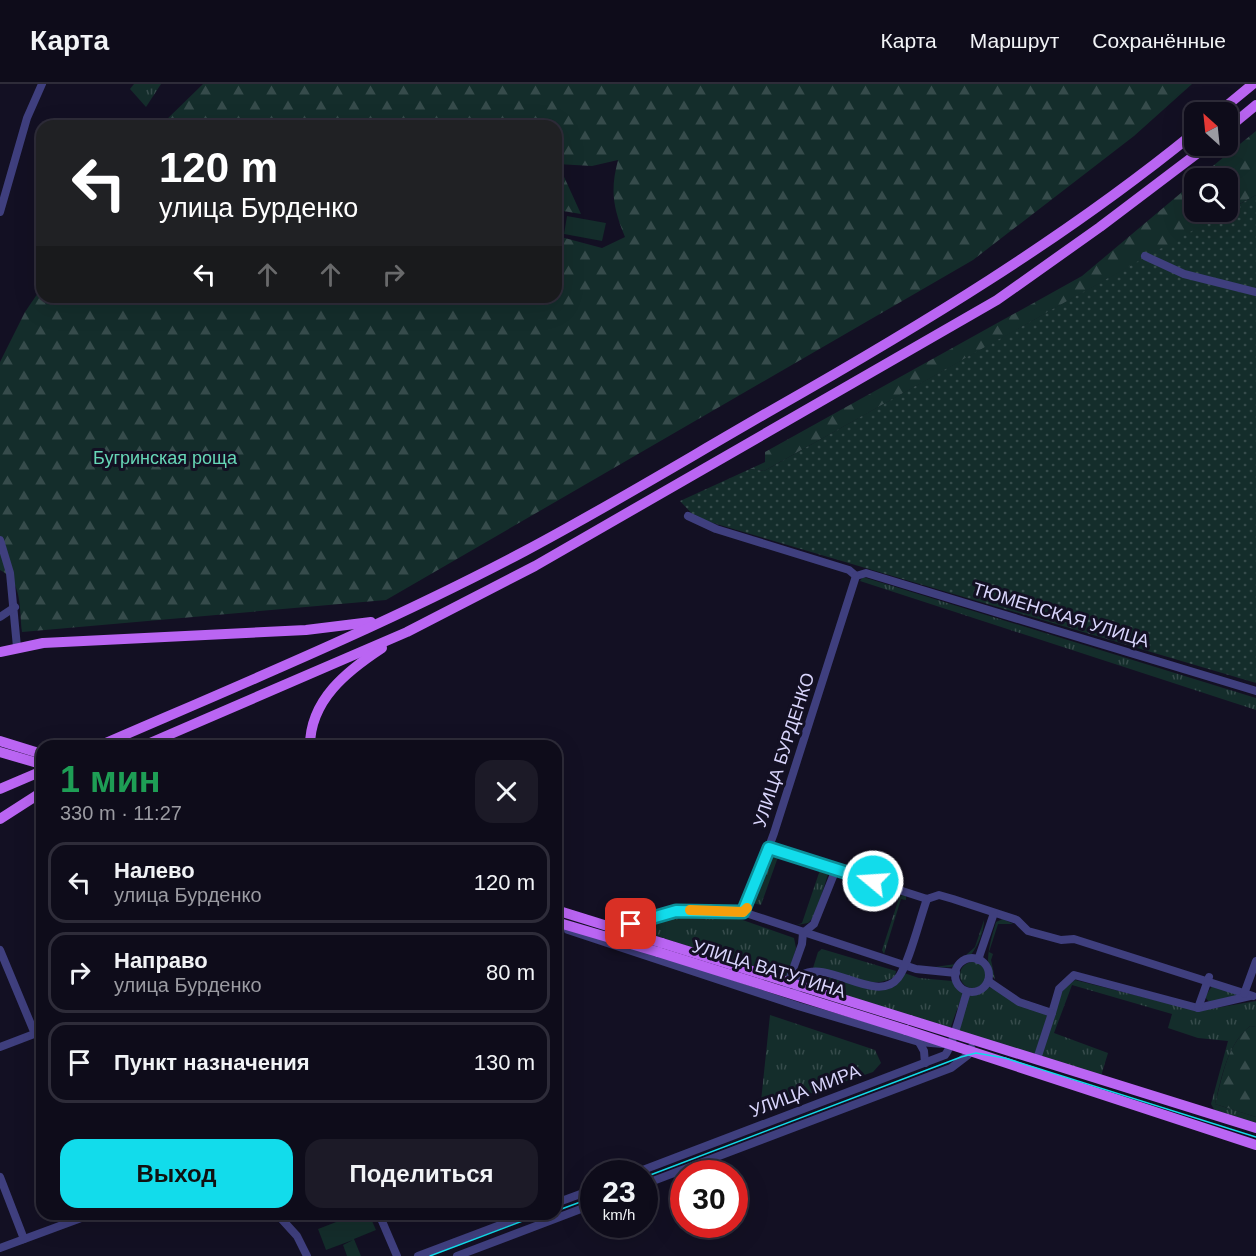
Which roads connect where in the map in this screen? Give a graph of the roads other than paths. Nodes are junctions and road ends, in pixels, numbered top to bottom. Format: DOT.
graph roads {
  1 [pos="42,84"];
  2 [pos="1253,84"];
  3 [pos="1231,102"];
  4 [pos="1256,105"];
  5 [pos="1238,120"];
  6 [pos="1184,141"];
  7 [pos="1194,156"];
  8 [pos="0,212"];
  9 [pos="1145,256"];
  10 [pos="1256,292"];
  11 [pos="688,516"];
  12 [pos="0,540"];
  13 [pos="856,576"];
  14 [pos="15,607"];
  15 [pos="0,617"];
  16 [pos="392,618"];
  17 [pos="407,632"];
  18 [pos="17,647"];
  19 [pos="0,652"];
  20 [pos="1256,691"];
  21 [pos="113,740"];
  22 [pos="157,740"];
  23 [pos="311,740"];
  24 [pos="0,741"];
  25 [pos="0,752"];
  26 [pos="36,757"];
  27 [pos="36,758"];
  28 [pos="36,774"];
  29 [pos="0,789"];
  30 [pos="36,796"];
  31 [pos="0,819"];
  32 [pos="769,848"];
  33 [pos="836,869"];
  34 [pos="927,899"];
  35 [pos="562,912"];
  36 [pos="743,912"];
  37 [pos="994,913"];
  38 [pos="562,925"];
  39 [pos="562,926"];
  40 [pos="617,929"];
  41 [pos="803,933"];
  42 [pos="660,947"];
  43 [pos="0,950"];
  44 [pos="978,960"];
  45 [pos="1256,961"];
  46 [pos="903,966"];
  47 [pos="956,973"];
  48 [pos="1208,979"];
  49 [pos="988,981"];
  50 [pos="967,992"];
  51 [pos="1244,994"];
  52 [pos="782,1001"];
  53 [pos="793,1004"];
  54 [pos="1198,1008"];
  55 [pos="1052,1013"];
  56 [pos="908,1025"];
  57 [pos="36,1028"];
  58 [pos="36,1033"];
  59 [pos="953,1033"];
  60 [pos="973,1040"];
  61 [pos="919,1042"];
  62 [pos="949,1045"];
  63 [pos="0,1047"];
  64 [pos="970,1051"];
  65 [pos="1037,1059"];
  66 [pos="926,1063"];
  67 [pos="1256,1128"];
  68 [pos="744,1132"];
  69 [pos="749,1145"];
  70 [pos="1256,1145"];
  71 [pos="658,1164"];
  72 [pos="0,1177"];
  73 [pos="658,1179"];
  74 [pos="580,1194"];
  75 [pos="562,1201"];
  76 [pos="580,1209"];
  77 [pos="562,1216"];
  78 [pos="76,1220"];
  79 [pos="282,1220"];
  80 [pos="382,1220"];
  81 [pos="513,1220"];
  82 [pos="552,1220"];
  83 [pos="24,1239"];
  84 [pos="0,1248"];
  85 [pos="307,1256"];
  86 [pos="397,1256"];
  87 [pos="418,1256"];
  88 [pos="457,1256"];
  1 -- 8 [label="street"];
  2 -- 3 [label="main road"];
  4 -- 5 [label="main road"];
  6 -- 16 [label="main road"];
  7 -- 17 [label="main road"];
  9 -- 10 [label="street"];
  11 -- 13 [label="street, ТЮМЕНСКАЯ УЛИЦА"];
  12 -- 14 [label="street"];
  13 -- 20 [label="street, ТЮМЕНСКАЯ УЛИЦА"];
  13 -- 32 [label="street, УЛИЦА БУРДЕНКО"];
  14 -- 15 [label="street"];
  14 -- 18 [label="street"];
  16 -- 18 [label="main road"];
  16 -- 21 [label="main road"];
  17 -- 22 [label="main road"];
  17 -- 23 [label="main road"];
  18 -- 19 [label="main road"];
  24 -- 26 [label="main road"];
  25 -- 27 [label="main road"];
  28 -- 29 [label="main road"];
  30 -- 31 [label="main road"];
  32 -- 33 [label="street"];
  32 -- 36 [label="street, УЛИЦА БУРДЕНКО"];
  33 -- 34 [label="street"];
  33 -- 41 [label="street"];
  34 -- 37 [label="street"];
  34 -- 46 [label="street"];
  35 -- 40 [label="main road, УЛИЦА ВАТУТИНА"];
  36 -- 40 [label="street"];
  36 -- 41 [label="street"];
  37 -- 44 [label="street"];
  37 -- 48 [label="street"];
  38 -- 42 [label="main road, УЛИЦА ВАТУТИНА"];
  39 -- 52 [label="street"];
  40 -- 42 [label="main road, УЛИЦА ВАТУТИНА"];
  41 -- 46 [label="street"];
  41 -- 52 [label="street"];
  42 -- 56 [label="main road, УЛИЦА ВАТУТИНА, bridge"];
  43 -- 57 [label="street"];
  44 -- 47 [label="street"];
  44 -- 49 [label="street"];
  45 -- 51 [label="street"];
  46 -- 47 [label="street"];
  46 -- 53 [label="street"];
  47 -- 50 [label="street"];
  48 -- 51 [label="street"];
  48 -- 54 [label="street"];
  49 -- 50 [label="street"];
  49 -- 55 [label="street"];
  50 -- 59 [label="street"];
  51 -- 54 [label="street"];
  52 -- 53 [label="street"];
  53 -- 61 [label="street"];
  54 -- 55 [label="street"];
  55 -- 65 [label="street"];
  56 -- 59 [label="main road, УЛИЦА ВАТУТИНА"];
  56 -- 62 [label="main road, УЛИЦА ВАТУТИНА"];
  58 -- 63 [label="street"];
  59 -- 60 [label="main road"];
  59 -- 62 [label="street"];
  60 -- 64 [label="street"];
  60 -- 65 [label="main road"];
  61 -- 62 [label="street"];
  61 -- 66 [label="street"];
  62 -- 64 [label="main road, УЛИЦА ВАТУТИНА"];
  62 -- 66 [label="street, УЛИЦА МИРА"];
  64 -- 69 [label="street, УЛИЦА МИРА"];
  64 -- 70 [label="main road"];
  65 -- 67 [label="main road"];
  66 -- 68 [label="street, УЛИЦА МИРА"];
  68 -- 69 [label="street"];
  68 -- 71 [label="street, УЛИЦА МИРА"];
  69 -- 73 [label="street, УЛИЦА МИРА"];
  72 -- 83 [label="street"];
  74 -- 75 [label="street"];
  76 -- 77 [label="street"];
  78 -- 83 [label="street"];
  79 -- 85 [label="street"];
  80 -- 86 [label="street"];
  81 -- 87 [label="street"];
  82 -- 88 [label="street"];
  83 -- 84 [label="street"];
}
